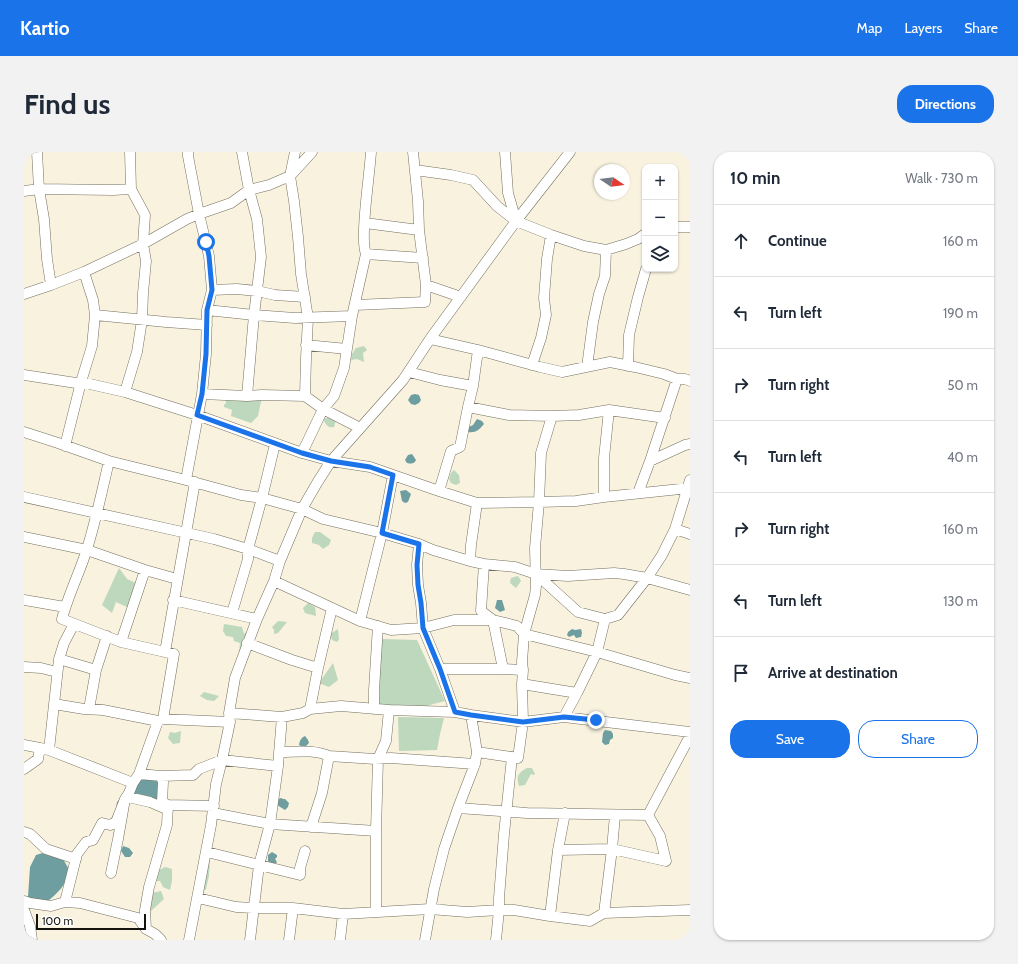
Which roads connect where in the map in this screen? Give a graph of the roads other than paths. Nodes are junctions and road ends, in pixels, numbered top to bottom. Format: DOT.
graph roads {
  1 [pos="37,152"];
  2 [pos="130,152"];
  3 [pos="188,152"];
  4 [pos="242,152"];
  5 [pos="295,152"];
  6 [pos="312,152"];
  7 [pos="371,152"];
  8 [pos="413,152"];
  9 [pos="505,152"];
  10 [pos="570,152"];
  11 [pos="415,170"];
  12 [pos="290,176"];
  13 [pos="39,189"];
  14 [pos="131,189"];
  15 [pos="249,190"];
  16 [pos="24,192"];
  17 [pos="199,214"];
  18 [pos="516,221"];
  19 [pos="365,223"];
  20 [pos="678,227"];
  21 [pos="690,227"];
  22 [pos="419,230"];
  23 [pos="551,235"];
  24 [pos="642,236"];
  25 [pos="143,244"];
  26 [pos="606,250"];
  27 [pos="366,254"];
  28 [pos="423,258"];
  29 [pos="84,272"];
  30 [pos="645,272"];
  31 [pos="51,285"];
  32 [pos="426,285"];
  33 [pos="212,290"];
  34 [pos="257,291"];
  35 [pos="24,294"];
  36 [pos="305,297"];
  37 [pos="461,297"];
  38 [pos="355,305"];
  39 [pos="207,310"];
  40 [pos="95,315"];
  41 [pos="254,315"];
  42 [pos="352,316"];
  43 [pos="308,318"];
  44 [pos="142,320"];
  45 [pos="207,325"];
  46 [pos="430,339"];
  47 [pos="306,345"];
  48 [pos="347,349"];
  49 [pos="478,350"];
  50 [pos="532,365"];
  51 [pos="628,366"];
  52 [pos="587,367"];
  53 [pos="409,372"];
  54 [pos="24,375"];
  55 [pos="677,379"];
  56 [pos="690,381"];
  57 [pos="81,382"];
  58 [pos="473,386"];
  59 [pos="125,392"];
  60 [pos="202,394"];
  61 [pos="247,396"];
  62 [pos="305,396"];
  63 [pos="468,407"];
  64 [pos="323,409"];
  65 [pos="609,410"];
  66 [pos="197,415"];
  67 [pos="552,416"];
  68 [pos="664,418"];
  69 [pos="360,428"];
  70 [pos="24,432"];
  71 [pos="275,444"];
  72 [pos="690,444"];
  73 [pos="65,446"];
  74 [pos="302,453"];
  75 [pos="109,461"];
  76 [pos="331,461"];
  77 [pos="650,461"];
  78 [pos="393,475"];
  79 [pos="190,481"];
  80 [pos="689,485"];
  81 [pos="439,491"];
  82 [pos="638,493"];
  83 [pos="604,496"];
  84 [pos="24,497"];
  85 [pos="262,498"];
  86 [pos="539,502"];
  87 [pos="477,503"];
  88 [pos="302,509"];
  89 [pos="97,514"];
  90 [pos="675,530"];
  91 [pos="185,532"];
  92 [pos="382,533"];
  93 [pos="690,534"];
  94 [pos="24,537"];
  95 [pos="419,544"];
  96 [pos="248,549"];
  97 [pos="87,550"];
  98 [pos="280,561"];
  99 [pos="470,562"];
  100 [pos="484,564"];
  101 [pos="145,570"];
  102 [pos="536,574"];
  103 [pos="177,578"];
  104 [pos="647,578"];
  105 [pos="274,581"];
  106 [pos="690,590"];
  107 [pos="24,600"];
  108 [pos="173,600"];
  109 [pos="65,607"];
  110 [pos="332,608"];
  111 [pos="232,613"];
  112 [pos="257,619"];
  113 [pos="605,619"];
  114 [pos="493,620"];
  115 [pos="360,621"];
  116 [pos="74,624"];
  117 [pos="378,626"];
  118 [pos="423,628"];
  119 [pos="524,634"];
  120 [pos="107,636"];
  121 [pos="121,642"];
  122 [pos="248,643"];
  123 [pos="165,652"];
  124 [pos="597,652"];
  125 [pos="59,659"];
  126 [pos="24,667"];
  127 [pos="318,668"];
  128 [pos="440,669"];
  129 [pos="503,669"];
  130 [pos="96,670"];
  131 [pos="523,670"];
  132 [pos="57,672"];
  133 [pos="690,678"];
  134 [pos="522,684"];
  135 [pos="577,693"];
  136 [pos="54,704"];
  137 [pos="89,709"];
  138 [pos="310,709"];
  139 [pos="374,709"];
  140 [pos="389,710"];
  141 [pos="455,712"];
  142 [pos="471,715"];
  143 [pos="229,717"];
  144 [pos="282,717"];
  145 [pos="564,717"];
  146 [pos="160,720"];
  147 [pos="523,722"];
  148 [pos="690,732"];
  149 [pos="690,736"];
  150 [pos="24,745"];
  151 [pos="45,749"];
  152 [pos="279,752"];
  153 [pos="477,752"];
  154 [pos="329,756"];
  155 [pos="512,757"];
  156 [pos="378,759"];
  157 [pos="222,760"];
  158 [pos="475,764"];
  159 [pos="278,766"];
  160 [pos="24,769"];
  161 [pos="139,774"];
  162 [pos="161,776"];
  163 [pos="133,783"];
  164 [pos="125,799"];
  165 [pos="168,805"];
  166 [pos="458,808"];
  167 [pos="213,809"];
  168 [pos="506,812"];
  169 [pos="565,813"];
  170 [pos="615,814"];
  171 [pos="648,815"];
  172 [pos="270,824"];
  173 [pos="311,827"];
  174 [pos="376,831"];
  175 [pos="24,832"];
  176 [pos="612,849"];
  177 [pos="558,850"];
  178 [pos="305,851"];
  179 [pos="207,852"];
  180 [pos="76,859"];
  181 [pos="260,865"];
  182 [pos="110,873"];
  183 [pos="198,898"];
  184 [pos="24,901"];
  185 [pos="65,902"];
  186 [pos="254,908"];
  187 [pos="293,908"];
  188 [pos="430,909"];
  189 [pos="24,910"];
  190 [pos="499,910"];
  191 [pos="690,910"];
  192 [pos="376,912"];
  193 [pos="604,913"];
  194 [pos="343,914"];
  195 [pos="550,916"];
  196 [pos="146,929"];
  197 [pos="32,940"];
  198 [pos="161,940"];
  199 [pos="190,940"];
  200 [pos="250,940"];
  201 [pos="289,940"];
  202 [pos="340,940"];
  203 [pos="425,940"];
  204 [pos="496,940"];
  1 -- 13 [label="street"];
  2 -- 14 [label="street"];
  3 -- 17 [label="street"];
  4 -- 15 [label="street"];
  5 -- 12 [label="street"];
  6 -- 12 [label="street"];
  7 -- 19 [label="street"];
  8 -- 11 [label="street"];
  9 -- 18 [label="street"];
  10 -- 18 [label="street"];
  11 -- 18 [label="street"];
  11 -- 22 [label="street"];
  12 -- 15 [label="street"];
  12 -- 36 [label="street"];
  13 -- 14 [label="street"];
  13 -- 16 [label="street"];
  13 -- 31 [label="street"];
  14 -- 25 [label="street"];
  15 -- 17 [label="street"];
  15 -- 34 [label="street"];
  17 -- 25 [label="street"];
  17 -- 33 [label="street"];
  18 -- 23 [label="street"];
  18 -- 37 [label="street"];
  19 -- 22 [label="street"];
  19 -- 27 [label="street"];
  20 -- 21 [label="street"];
  22 -- 28 [label="street"];
  23 -- 26 [label="street"];
  23 -- 50 [label="street"];
  24 -- 26 [label="street"];
  25 -- 29 [label="street"];
  25 -- 44 [label="street"];
  26 -- 52 [label="street"];
  27 -- 28 [label="street"];
  27 -- 38 [label="street"];
  28 -- 32 [label="street"];
  29 -- 31 [label="street"];
  29 -- 40 [label="street"];
  30 -- 51 [label="street"];
  31 -- 35 [label="street"];
  32 -- 37 [label="street"];
  32 -- 38 [label="street"];
  33 -- 34 [label="street"];
  33 -- 39 [label="street"];
  34 -- 36 [label="street"];
  34 -- 41 [label="street"];
  36 -- 43 [label="street"];
  37 -- 46 [label="street"];
  38 -- 42 [label="street"];
  39 -- 41 [label="street"];
  39 -- 45 [label="street"];
  40 -- 44 [label="street"];
  40 -- 57 [label="street"];
  41 -- 43 [label="street"];
  41 -- 61 [label="street"];
  42 -- 43 [label="street"];
  42 -- 48 [label="street"];
  43 -- 47 [label="street"];
  44 -- 45 [label="street"];
  44 -- 59 [label="street"];
  45 -- 60 [label="street"];
  46 -- 49 [label="street"];
  46 -- 53 [label="street"];
  47 -- 48 [label="street"];
  47 -- 62 [label="street"];
  48 -- 64 [label="street"];
  49 -- 50 [label="street"];
  49 -- 58 [label="street"];
  50 -- 52 [label="street"];
  51 -- 52 [label="street"];
  51 -- 55 [label="street"];
  53 -- 58 [label="street"];
  53 -- 69 [label="street"];
  54 -- 57 [label="street"];
  55 -- 56 [label="street"];
  55 -- 68 [label="street"];
  57 -- 59 [label="street"];
  57 -- 73 [label="street"];
  58 -- 63 [label="street"];
  59 -- 66 [label="street"];
  60 -- 61 [label="street"];
  60 -- 66 [label="street"];
  61 -- 62 [label="street"];
  62 -- 64 [label="street"];
  63 -- 67 [label="street"];
  63 -- 81 [label="street"];
  64 -- 69 [label="street"];
  64 -- 74 [label="street"];
  65 -- 67 [label="street"];
  65 -- 68 [label="street"];
  65 -- 83 [label="street"];
  66 -- 71 [label="street"];
  66 -- 79 [label="street"];
  67 -- 86 [label="street"];
  68 -- 77 [label="street"];
  69 -- 76 [label="street"];
  70 -- 73 [label="street"];
  71 -- 74 [label="street"];
  71 -- 85 [label="street"];
  72 -- 77 [label="street"];
  73 -- 75 [label="street"];
  74 -- 76 [label="street"];
  75 -- 79 [label="street"];
  75 -- 89 [label="street"];
  76 -- 78 [label="street"];
  76 -- 88 [label="street"];
  77 -- 82 [label="street"];
  78 -- 81 [label="street"];
  78 -- 92 [label="street"];
  79 -- 85 [label="street"];
  79 -- 91 [label="street"];
  80 -- 82 [label="street"];
  80 -- 90 [label="street"];
  81 -- 87 [label="street"];
  82 -- 83 [label="street"];
  83 -- 86 [label="street"];
  84 -- 89 [label="street"];
  85 -- 88 [label="street"];
  85 -- 96 [label="street"];
  86 -- 87 [label="street"];
  86 -- 102 [label="street"];
  87 -- 99 [label="street"];
  88 -- 92 [label="street"];
  88 -- 98 [label="street"];
  89 -- 91 [label="street"];
  89 -- 97 [label="street"];
  90 -- 93 [label="street"];
  90 -- 104 [label="street"];
  91 -- 96 [label="street"];
  91 -- 103 [label="street"];
  92 -- 95 [label="street"];
  92 -- 115 [label="street"];
  94 -- 97 [label="street"];
  95 -- 99 [label="street"];
  95 -- 118 [label="street"];
  96 -- 98 [label="street"];
  96 -- 111 [label="street"];
  97 -- 101 [label="street"];
  97 -- 109 [label="street"];
  98 -- 105 [label="street"];
  99 -- 100 [label="street"];
  100 -- 102 [label="street"];
  100 -- 114 [label="street"];
  101 -- 103 [label="street"];
  101 -- 121 [label="street"];
  102 -- 104 [label="street"];
  102 -- 113 [label="street"];
  102 -- 119 [label="street"];
  103 -- 108 [label="street"];
  104 -- 106 [label="street"];
  104 -- 113 [label="street"];
  105 -- 110 [label="street"];
  105 -- 112 [label="street"];
  107 -- 109 [label="street"];
  108 -- 111 [label="street"];
  108 -- 123 [label="street"];
  109 -- 116 [label="street"];
  110 -- 115 [label="street"];
  110 -- 127 [label="street"];
  111 -- 112 [label="street"];
  112 -- 122 [label="street"];
  113 -- 124 [label="street"];
  114 -- 118 [label="street"];
  114 -- 119 [label="street"];
  114 -- 129 [label="street"];
  115 -- 117 [label="street"];
  116 -- 120 [label="street"];
  116 -- 125 [label="street"];
  117 -- 118 [label="street"];
  117 -- 139 [label="street"];
  118 -- 128 [label="street"];
  119 -- 124 [label="street"];
  119 -- 131 [label="street"];
  120 -- 121 [label="street"];
  120 -- 130 [label="street"];
  121 -- 123 [label="street"];
  122 -- 127 [label="street"];
  122 -- 143 [label="street"];
  123 -- 146 [label="street"];
  124 -- 133 [label="street"];
  124 -- 135 [label="street"];
  125 -- 130 [label="street"];
  125 -- 132 [label="street"];
  126 -- 132 [label="street"];
  127 -- 138 [label="street"];
  128 -- 129 [label="street"];
  128 -- 141 [label="street"];
  129 -- 131 [label="street"];
  130 -- 137 [label="street"];
  131 -- 134 [label="street"];
  132 -- 136 [label="street"];
  134 -- 135 [label="street"];
  134 -- 147 [label="street"];
  135 -- 145 [label="street"];
  136 -- 137 [label="street"];
  136 -- 151 [label="street"];
  137 -- 146 [label="street"];
  138 -- 139 [label="street"];
  138 -- 144 [label="street"];
  139 -- 140 [label="street"];
  140 -- 141 [label="street"];
  140 -- 156 [label="street"];
  141 -- 142 [label="street"];
  142 -- 147 [label="street"];
  142 -- 153 [label="street"];
  143 -- 144 [label="street"];
  143 -- 146 [label="street"];
  143 -- 157 [label="street"];
  144 -- 152 [label="street"];
  145 -- 147 [label="street"];
  145 -- 148 [label="street"];
  146 -- 161 [label="street"];
  147 -- 155 [label="street"];
  149 -- 171 [label="street"];
  150 -- 151 [label="street"];
  151 -- 160 [label="street"];
  151 -- 163 [label="street"];
  152 -- 154 [label="street"];
  152 -- 159 [label="street"];
  153 -- 155 [label="street"];
  153 -- 158 [label="street"];
  154 -- 156 [label="street"];
  154 -- 173 [label="street"];
  155 -- 168 [label="street"];
  156 -- 158 [label="street"];
  156 -- 174 [label="street"];
  157 -- 159 [label="street"];
  157 -- 162 [label="street"];
  157 -- 167 [label="street"];
  158 -- 166 [label="street"];
  159 -- 172 [label="street"];
  161 -- 162 [label="street"];
  161 -- 163 [label="street"];
  162 -- 165 [label="street"];
  163 -- 164 [label="street"];
  164 -- 165 [label="street"];
  164 -- 180 [label="street"];
  164 -- 182 [label="street"];
  165 -- 167 [label="street"];
  165 -- 196 [label="street"];
  166 -- 168 [label="street"];
  166 -- 188 [label="street"];
  167 -- 172 [label="street"];
  167 -- 179 [label="street"];
  168 -- 169 [label="street"];
  168 -- 190 [label="street"];
  169 -- 170 [label="street"];
  169 -- 177 [label="street"];
  170 -- 171 [label="street"];
  170 -- 176 [label="street"];
  171 -- 176 [label="street"];
  172 -- 173 [label="street"];
  172 -- 181 [label="street"];
  173 -- 174 [label="street"];
  174 -- 192 [label="street"];
  175 -- 180 [label="street"];
  176 -- 177 [label="street"];
  176 -- 193 [label="street"];
  177 -- 195 [label="street"];
  178 -- 181 [label="street"];
  179 -- 181 [label="street"];
  179 -- 183 [label="street"];
  180 -- 185 [label="street"];
  181 -- 186 [label="street"];
  183 -- 186 [label="street"];
  183 -- 199 [label="street"];
  184 -- 185 [label="street"];
  185 -- 196 [label="street"];
  186 -- 187 [label="street"];
  186 -- 200 [label="street"];
  187 -- 194 [label="street"];
  187 -- 201 [label="street"];
  188 -- 190 [label="street"];
  188 -- 192 [label="street"];
  188 -- 203 [label="street"];
  189 -- 197 [label="street"];
  190 -- 195 [label="street"];
  190 -- 204 [label="street"];
  191 -- 193 [label="street"];
  192 -- 194 [label="street"];
  193 -- 195 [label="street"];
  194 -- 202 [label="street"];
  196 -- 198 [label="street"];
}
